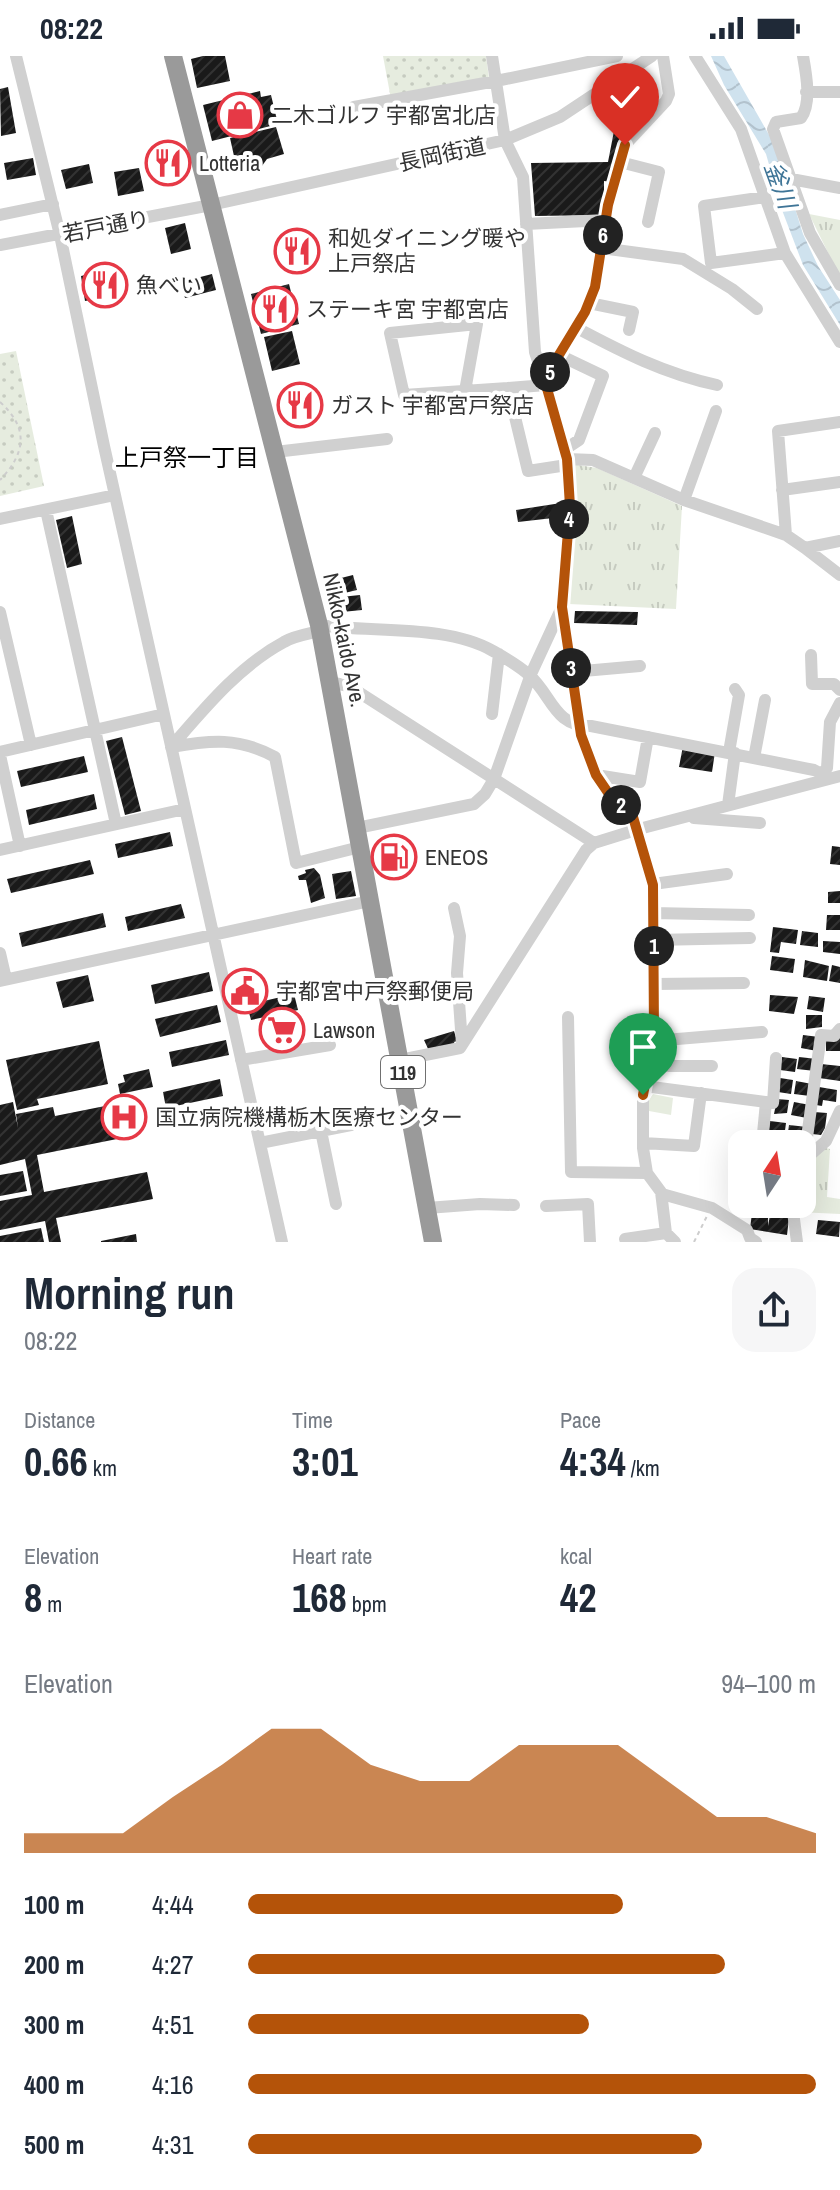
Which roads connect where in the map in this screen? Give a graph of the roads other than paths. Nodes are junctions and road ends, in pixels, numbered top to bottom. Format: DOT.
graph roads {
  1 [pos="16,56"];
  2 [pos="173,56"];
  3 [pos="492,56"];
  4 [pos="617,56"];
  5 [pos="653,56"];
  6 [pos="695,56"];
  7 [pos="803,56"];
  8 [pos="496,81"];
  9 [pos="806,92"];
  10 [pos="840,92"];
  11 [pos="354,107"];
  12 [pos="505,140"];
  13 [pos="620,162"];
  14 [pos="791,179"];
  15 [pos="840,188"];
  16 [pos="765,197"];
  17 [pos="53,204"];
  18 [pos="211,205"];
  19 [pos="0,215"];
  20 [pos="606,220"];
  21 [pos="648,222"];
  22 [pos="526,224"];
  23 [pos="60,235"];
  24 [pos="0,245"];
  25 [pos="601,248"];
  26 [pos="785,253"];
  27 [pos="840,285"];
  28 [pos="589,303"];
  29 [pos="757,309"];
  30 [pos="575,327"];
  31 [pos="629,330"];
  32 [pos="840,342"];
  33 [pos="559,355"];
  34 [pos="546,385"];
  35 [pos="717,385"];
  36 [pos="508,388"];
  37 [pos="465,391"];
  38 [pos="716,411"];
  39 [pos="840,422"];
  40 [pos="655,433"];
  41 [pos="387,439"];
  42 [pos="275,452"];
  43 [pos="566,458"];
  44 [pos="634,478"];
  45 [pos="840,482"];
  46 [pos="782,490"];
  47 [pos="115,495"];
  48 [pos="684,500"];
  49 [pos="46,510"];
  50 [pos="0,519"];
  51 [pos="786,535"];
  52 [pos="840,541"];
  53 [pos="805,548"];
  54 [pos="840,575"];
  55 [pos="562,607"];
  56 [pos="0,612"];
  57 [pos="319,628"];
  58 [pos="499,654"];
  59 [pos="811,655"];
  60 [pos="640,666"];
  61 [pos="572,672"];
  62 [pos="530,676"];
  63 [pos="329,682"];
  64 [pos="735,689"];
  65 [pos="840,690"];
  66 [pos="765,700"];
  67 [pos="840,703"];
  68 [pos="164,714"];
  69 [pos="492,714"];
  70 [pos="581,726"];
  71 [pos="96,730"];
  72 [pos="648,737"];
  73 [pos="31,745"];
  74 [pos="171,747"];
  75 [pos="732,752"];
  76 [pos="0,754"];
  77 [pos="754,758"];
  78 [pos="596,775"];
  79 [pos="839,776"];
  80 [pos="823,777"];
  81 [pos="494,779"];
  82 [pos="840,792"];
  83 [pos="728,805"];
  84 [pos="185,809"];
  85 [pos="683,817"];
  86 [pos="760,823"];
  87 [pos="116,824"];
  88 [pos="357,828"];
  89 [pos="639,829"];
  90 [pos="594,843"];
  91 [pos="20,846"];
  92 [pos="360,847"];
  93 [pos="0,850"];
  94 [pos="727,874"];
  95 [pos="653,884"];
  96 [pos="370,901"];
  97 [pos="454,908"];
  98 [pos="653,913"];
  99 [pos="749,915"];
  100 [pos="214,934"];
  101 [pos="750,938"];
  102 [pos="654,940"];
  103 [pos="0,953"];
  104 [pos="3,980"];
  105 [pos="744,983"];
  106 [pos="654,984"];
  107 [pos="568,1017"];
  108 [pos="840,1029"];
  109 [pos="762,1032"];
  110 [pos="656,1041"];
  111 [pos="462,1044"];
  112 [pos="330,1045"];
  113 [pos="776,1058"];
  114 [pos="241,1060"];
  115 [pos="400,1060"];
  116 [pos="712,1066"];
  117 [pos="644,1086"];
  118 [pos="701,1093"];
  119 [pos="766,1102"];
  120 [pos="840,1111"];
  121 [pos="366,1122"];
  122 [pos="763,1130"];
  123 [pos="808,1130"];
  124 [pos="321,1131"];
  125 [pos="260,1143"];
  126 [pos="643,1143"];
  127 [pos="816,1148"];
  128 [pos="647,1173"];
  129 [pos="662,1194"];
  130 [pos="336,1204"];
  131 [pos="514,1205"];
  132 [pos="546,1206"];
  133 [pos="427,1208"];
  134 [pos="794,1218"];
  135 [pos="670,1237"];
  136 [pos="628,1239"];
  137 [pos="282,1242"];
  138 [pos="433,1242"];
  139 [pos="590,1242"];
  140 [pos="756,1242"];
  141 [pos="797,1242"];
  1 -- 17 [label="street"];
  2 -- 18 [label="highway, Nikko-kaido Ave. / 119"];
  3 -- 8 [label="street"];
  4 -- 8 [label="street"];
  5 -- 12 [label="street, 長岡街道"];
  5 -- 13 [label="street"];
  6 -- 16 [label="street"];
  7 -- 9 [label="street"];
  8 -- 11 [label="street"];
  8 -- 12 [label="street"];
  9 -- 10 [label="street"];
  9 -- 14 [label="street"];
  12 -- 18 [label="street, 長岡街道"];
  12 -- 22 [label="street"];
  13 -- 20 [label="street"];
  13 -- 21 [label="street"];
  14 -- 15 [label="street"];
  14 -- 27 [label="street"];
  16 -- 26 [label="street"];
  16 -- 26 [label="street"];
  17 -- 19 [label="street"];
  17 -- 23 [label="street"];
  18 -- 23 [label="street, 若戸通り"];
  18 -- 42 [label="highway, Nikko-kaido Ave. / 119"];
  20 -- 22 [label="street"];
  20 -- 25 [label="street"];
  22 -- 34 [label="street"];
  23 -- 24 [label="street, 若戸通り"];
  23 -- 47 [label="street"];
  25 -- 28 [label="street"];
  25 -- 29 [label="street"];
  26 -- 32 [label="street"];
  28 -- 30 [label="street"];
  28 -- 31 [label="street"];
  30 -- 33 [label="street"];
  30 -- 35 [label="street"];
  33 -- 34 [label="street"];
  33 -- 43 [label="street"];
  34 -- 36 [label="street"];
  34 -- 43 [label="street"];
  36 -- 37 [label="street"];
  36 -- 43 [label="street"];
  37 -- 37 [label="street"];
  38 -- 48 [label="street"];
  39 -- 46 [label="street"];
  40 -- 44 [label="street"];
  41 -- 42 [label="street"];
  42 -- 57 [label="highway, Nikko-kaido Ave. / 119"];
  43 -- 44 [label="street"];
  43 -- 55 [label="street"];
  44 -- 48 [label="street"];
  45 -- 46 [label="street"];
  46 -- 51 [label="street"];
  47 -- 49 [label="street"];
  47 -- 68 [label="street"];
  48 -- 51 [label="street"];
  49 -- 50 [label="street"];
  49 -- 71 [label="street"];
  51 -- 53 [label="street"];
  52 -- 53 [label="street"];
  53 -- 54 [label="street"];
  55 -- 61 [label="street"];
  55 -- 62 [label="street"];
  56 -- 73 [label="street"];
  57 -- 58 [label="street"];
  57 -- 63 [label="highway, Nikko-kaido Ave. / 119"];
  57 -- 74 [label="street"];
  58 -- 62 [label="street"];
  58 -- 69 [label="street"];
  59 -- 65 [label="street"];
  60 -- 61 [label="street"];
  61 -- 70 [label="street"];
  62 -- 70 [label="street"];
  62 -- 81 [label="street"];
  63 -- 81 [label="street"];
  63 -- 88 [label="highway, Nikko-kaido Ave. / 119"];
  64 -- 75 [label="street"];
  66 -- 77 [label="street"];
  67 -- 80 [label="street"];
  68 -- 71 [label="street"];
  68 -- 74 [label="street"];
  70 -- 72 [label="street"];
  70 -- 78 [label="street"];
  71 -- 73 [label="street"];
  71 -- 87 [label="street"];
  72 -- 75 [label="street"];
  72 -- 78 [label="street"];
  73 -- 76 [label="street"];
  74 -- 84 [label="street"];
  74 -- 92 [label="street"];
  75 -- 77 [label="street"];
  75 -- 83 [label="street"];
  76 -- 91 [label="street"];
  77 -- 80 [label="street"];
  78 -- 89 [label="street"];
  79 -- 80 [label="street"];
  79 -- 82 [label="street"];
  80 -- 83 [label="street"];
  81 -- 88 [label="street"];
  81 -- 90 [label="street"];
  83 -- 85 [label="street"];
  84 -- 87 [label="street"];
  84 -- 100 [label="street"];
  85 -- 86 [label="street"];
  85 -- 89 [label="street"];
  87 -- 91 [label="street"];
  88 -- 92 [label="highway, Nikko-kaido Ave. / 119"];
  89 -- 90 [label="street"];
  89 -- 95 [label="street"];
  90 -- 111 [label="street"];
  91 -- 93 [label="street"];
  92 -- 96 [label="highway, Nikko-kaido Ave. / 119"];
  94 -- 95 [label="street"];
  95 -- 98 [label="street"];
  96 -- 100 [label="street"];
  96 -- 115 [label="highway, Nikko-kaido Ave. / 119"];
  97 -- 111 [label="street"];
  98 -- 99 [label="street"];
  98 -- 102 [label="street"];
  100 -- 104 [label="street"];
  100 -- 114 [label="street"];
  101 -- 102 [label="street"];
  102 -- 106 [label="street"];
  103 -- 104 [label="street"];
  105 -- 106 [label="street"];
  106 -- 110 [label="street"];
  107 -- 128 [label="street"];
  108 -- 123 [label="street"];
  109 -- 110 [label="street"];
  110 -- 116 [label="street"];
  110 -- 117 [label="street"];
  111 -- 115 [label="street"];
  112 -- 114 [label="street"];
  113 -- 119 [label="street"];
  114 -- 125 [label="street"];
  115 -- 133 [label="highway, Nikko-kaido Ave. / 119"];
  117 -- 118 [label="street"];
  117 -- 126 [label="street"];
  118 -- 119 [label="street"];
  118 -- 126 [label="street"];
  119 -- 122 [label="street"];
  120 -- 127 [label="street"];
  121 -- 124 [label="street"];
  124 -- 125 [label="street"];
  124 -- 130 [label="street"];
  125 -- 137 [label="street"];
  126 -- 128 [label="street"];
  128 -- 129 [label="street"];
  129 -- 135 [label="street"];
  129 -- 140 [label="street"];
  131 -- 133 [label="street"];
  132 -- 139 [label="street"];
  133 -- 138 [label="highway, Nikko-kaido Ave. / 119"];
  134 -- 141 [label="street"];
  135 -- 136 [label="street"];
}
